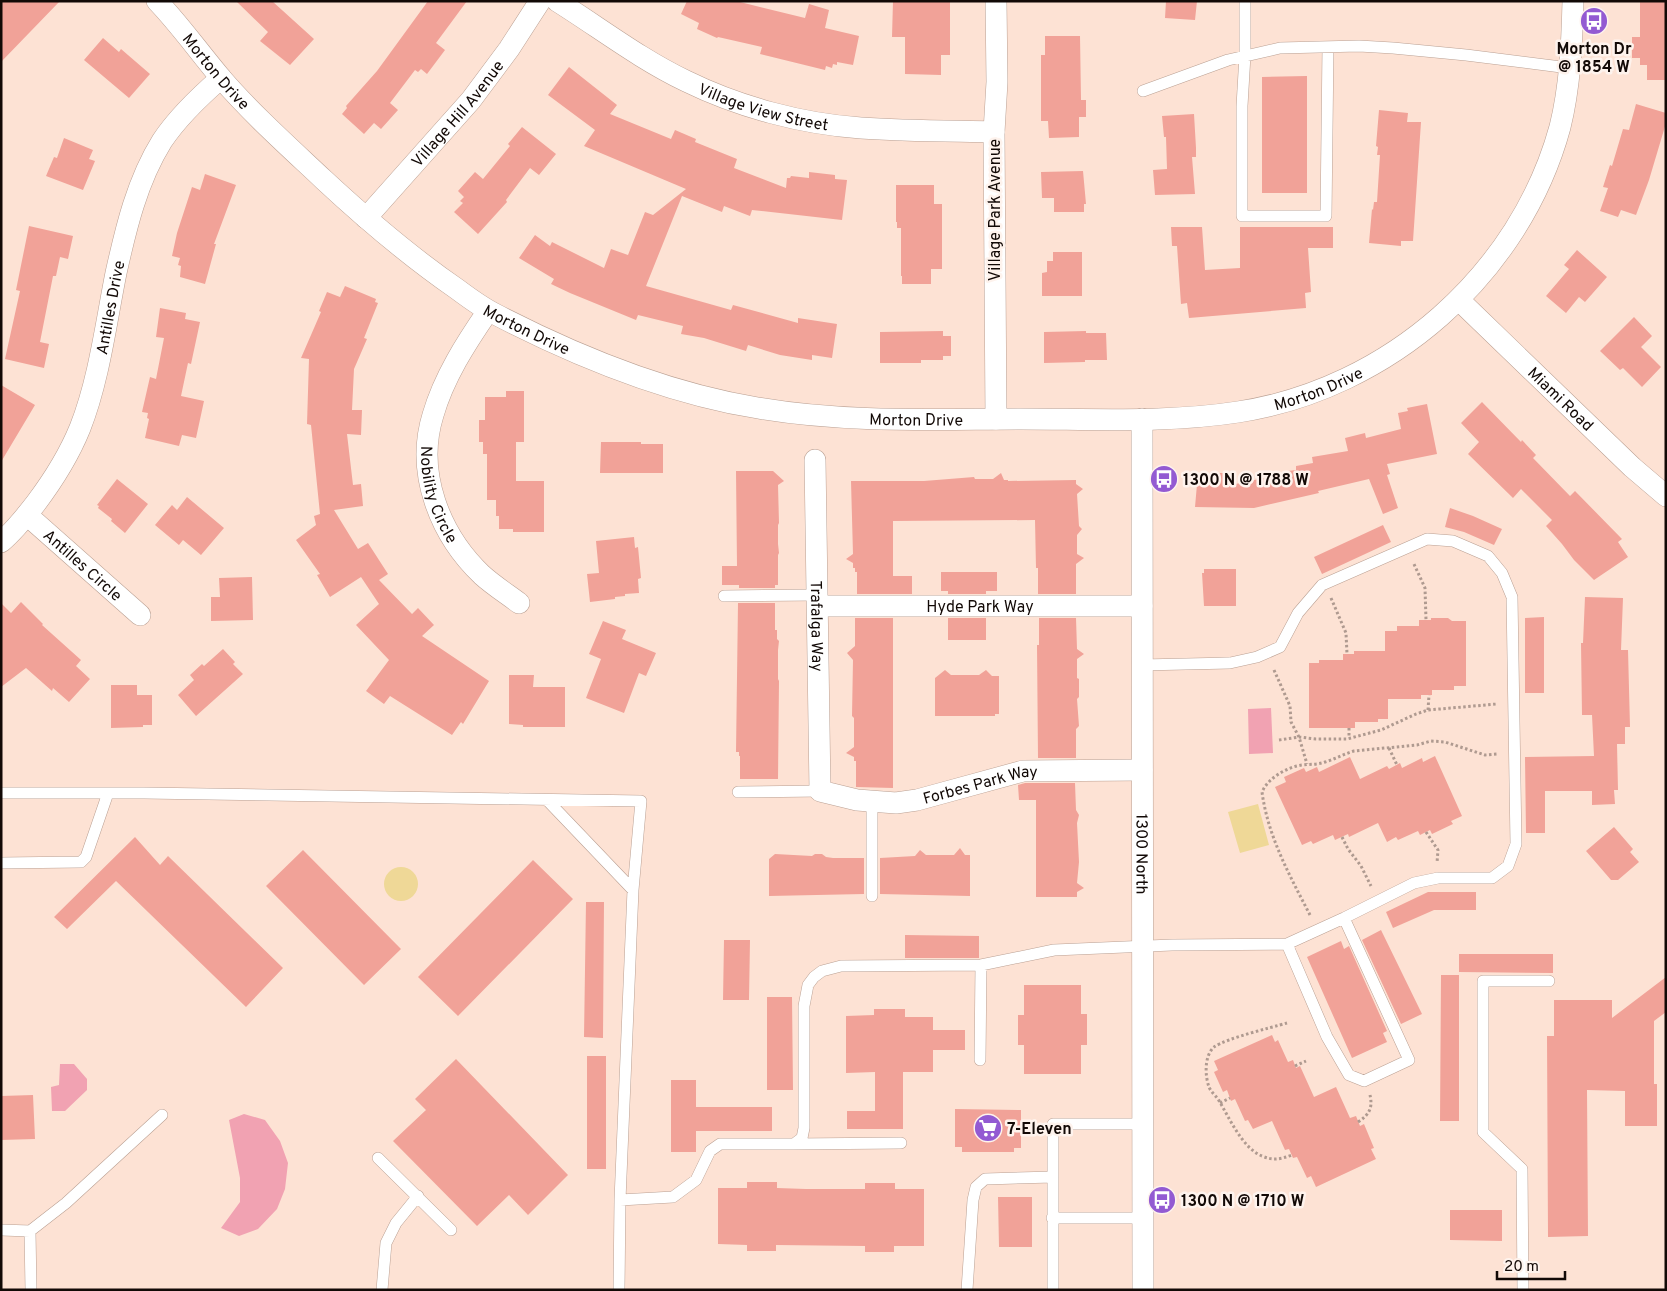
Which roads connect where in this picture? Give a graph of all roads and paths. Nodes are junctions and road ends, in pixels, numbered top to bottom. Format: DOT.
graph roads {
  1 [pos="157,1"];
  2 [pos="540,1"];
  3 [pos="557,1"];
  4 [pos="996,1"];
  5 [pos="1246,1"];
  6 [pos="1573,1"];
  7 [pos="1328,47"];
  8 [pos="1245,55"];
  9 [pos="1569,68"];
  10 [pos="221,78"];
  11 [pos="1143,92"];
  12 [pos="994,132"];
  13 [pos="366,218"];
  14 [pos="1459,300"];
  15 [pos="488,311"];
  16 [pos="996,419"];
  17 [pos="1142,419"];
  18 [pos="815,460"];
  19 [pos="1666,496"];
  20 [pos="27,515"];
  21 [pos="1,542"];
  22 [pos="1413,561"];
  23 [pos="724,596"];
  24 [pos="1331,597"];
  25 [pos="817,601"];
  26 [pos="519,603"];
  27 [pos="1142,606"];
  28 [pos="140,615"];
  29 [pos="1426,620"];
  30 [pos="1347,654"];
  31 [pos="1142,665"];
  32 [pos="1274,670"];
  33 [pos="1429,696"];
  34 [pos="1500,704"];
  35 [pos="1428,710"];
  36 [pos="1348,728"];
  37 [pos="1299,737"];
  38 [pos="1349,738"];
  39 [pos="1279,740"];
  40 [pos="1389,748"];
  41 [pos="1500,754"];
  42 [pos="1306,764"];
  43 [pos="1396,765"];
  44 [pos="1142,770"];
  45 [pos="820,791"];
  46 [pos="738,792"];
  47 [pos="1,793"];
  48 [pos="108,794"];
  49 [pos="546,800"];
  50 [pos="872,802"];
  51 [pos="1426,832"];
  52 [pos="1342,837"];
  53 [pos="1,863"];
  54 [pos="1437,865"];
  55 [pos="1372,889"];
  56 [pos="633,890"];
  57 [pos="872,896"];
  58 [pos="1312,917"];
  59 [pos="1344,918"];
  60 [pos="1287,944"];
  61 [pos="1143,947"];
  62 [pos="981,965"];
  63 [pos="1549,981"];
  64 [pos="1287,1023"];
  65 [pos="980,1060"];
  66 [pos="1306,1061"];
  67 [pos="1295,1066"];
  68 [pos="1369,1092"];
  69 [pos="1230,1098"];
  70 [pos="1220,1104"];
  71 [pos="162,1115"];
  72 [pos="1358,1122"];
  73 [pos="1143,1124"];
  74 [pos="901,1143"];
  75 [pos="794,1144"];
  76 [pos="1292,1155"];
  77 [pos="378,1158"];
  78 [pos="1053,1177"];
  79 [pos="418,1196"];
  80 [pos="620,1200"];
  81 [pos="1052,1218"];
  82 [pos="1143,1218"];
  83 [pos="1,1230"];
  84 [pos="451,1230"];
  85 [pos="30,1231"];
  86 [pos="30,1290"];
  87 [pos="382,1290"];
  88 [pos="619,1290"];
  89 [pos="967,1290"];
  90 [pos="1053,1290"];
  91 [pos="1143,1290"];
  92 [pos="1523,1290"];
  1 -- 10 [label="street, Morton Drive"];
  2 -- 13 [label="street, Village Hill Avenue"];
  3 -- 12 [label="street, Village View Street"];
  4 -- 12 [label="street, Village Park Avenue"];
  5 -- 8 [label="lane"];
  6 -- 9 [label="street, Morton Drive"];
  7 -- 8 [label="lane"];
  7 -- 8 [label="lane"];
  7 -- 9 [label="lane"];
  8 -- 11 [label="lane"];
  9 -- 14 [label="street, Morton Drive"];
  10 -- 13 [label="street, Morton Drive"];
  10 -- 20 [label="street, Antilles Drive"];
  12 -- 16 [label="street, Village Park Avenue"];
  13 -- 15 [label="street, Morton Drive"];
  14 -- 17 [label="street, Morton Drive"];
  14 -- 19 [label="street, Miami Road"];
  15 -- 16 [label="street, Morton Drive"];
  15 -- 26 [label="street, Nobility Circle"];
  16 -- 17 [label="street, Morton Drive"];
  17 -- 27 [label="street, 1300 North"];
  18 -- 25 [label="street, Trafalga Way"];
  20 -- 21 [label="street, Antilles Drive"];
  20 -- 28 [label="street, Antilles Circle"];
  22 -- 29 [label="path"];
  23 -- 25 [label="lane"];
  24 -- 30 [label="path"];
  25 -- 27 [label="street, Hyde Park Way"];
  25 -- 45 [label="street, Trafalga Way"];
  27 -- 31 [label="street, 1300 North"];
  31 -- 44 [label="street, 1300 North"];
  31 -- 59 [label="lane"];
  32 -- 37 [label="path"];
  33 -- 35 [label="path"];
  34 -- 35 [label="path"];
  35 -- 38 [label="path"];
  36 -- 38 [label="path"];
  37 -- 38 [label="path"];
  37 -- 39 [label="path"];
  37 -- 42 [label="path"];
  40 -- 41 [label="path"];
  40 -- 42 [label="path"];
  40 -- 43 [label="path"];
  42 -- 58 [label="path"];
  44 -- 50 [label="street, Forbes Park Way"];
  44 -- 61 [label="street, 1300 North"];
  45 -- 46 [label="lane"];
  45 -- 50 [label="street, Forbes Park Way"];
  47 -- 48 [label="lane"];
  48 -- 49 [label="lane"];
  48 -- 53 [label="lane"];
  49 -- 56 [label="lane"];
  49 -- 56 [label="lane"];
  50 -- 57 [label="lane"];
  51 -- 54 [label="path"];
  52 -- 55 [label="path"];
  56 -- 80 [label="lane"];
  59 -- 60 [label="lane"];
  59 -- 60 [label="lane"];
  60 -- 61 [label="lane"];
  61 -- 62 [label="lane"];
  61 -- 73 [label="street, 1300 North"];
  62 -- 65 [label="lane"];
  62 -- 75 [label="lane"];
  63 -- 92 [label="lane"];
  64 -- 70 [label="path"];
  66 -- 67 [label="path"];
  68 -- 72 [label="path"];
  69 -- 70 [label="path"];
  70 -- 76 [label="path"];
  71 -- 85 [label="lane"];
  73 -- 78 [label="lane"];
  73 -- 82 [label="street, 1300 North"];
  74 -- 75 [label="lane"];
  75 -- 80 [label="lane"];
  77 -- 79 [label="lane"];
  78 -- 81 [label="lane"];
  78 -- 89 [label="lane"];
  79 -- 84 [label="lane"];
  79 -- 87 [label="lane"];
  80 -- 88 [label="lane"];
  81 -- 82 [label="lane"];
  81 -- 90 [label="lane"];
  82 -- 91 [label="street, 1300 North"];
  83 -- 85 [label="lane"];
  85 -- 86 [label="lane"];
}
